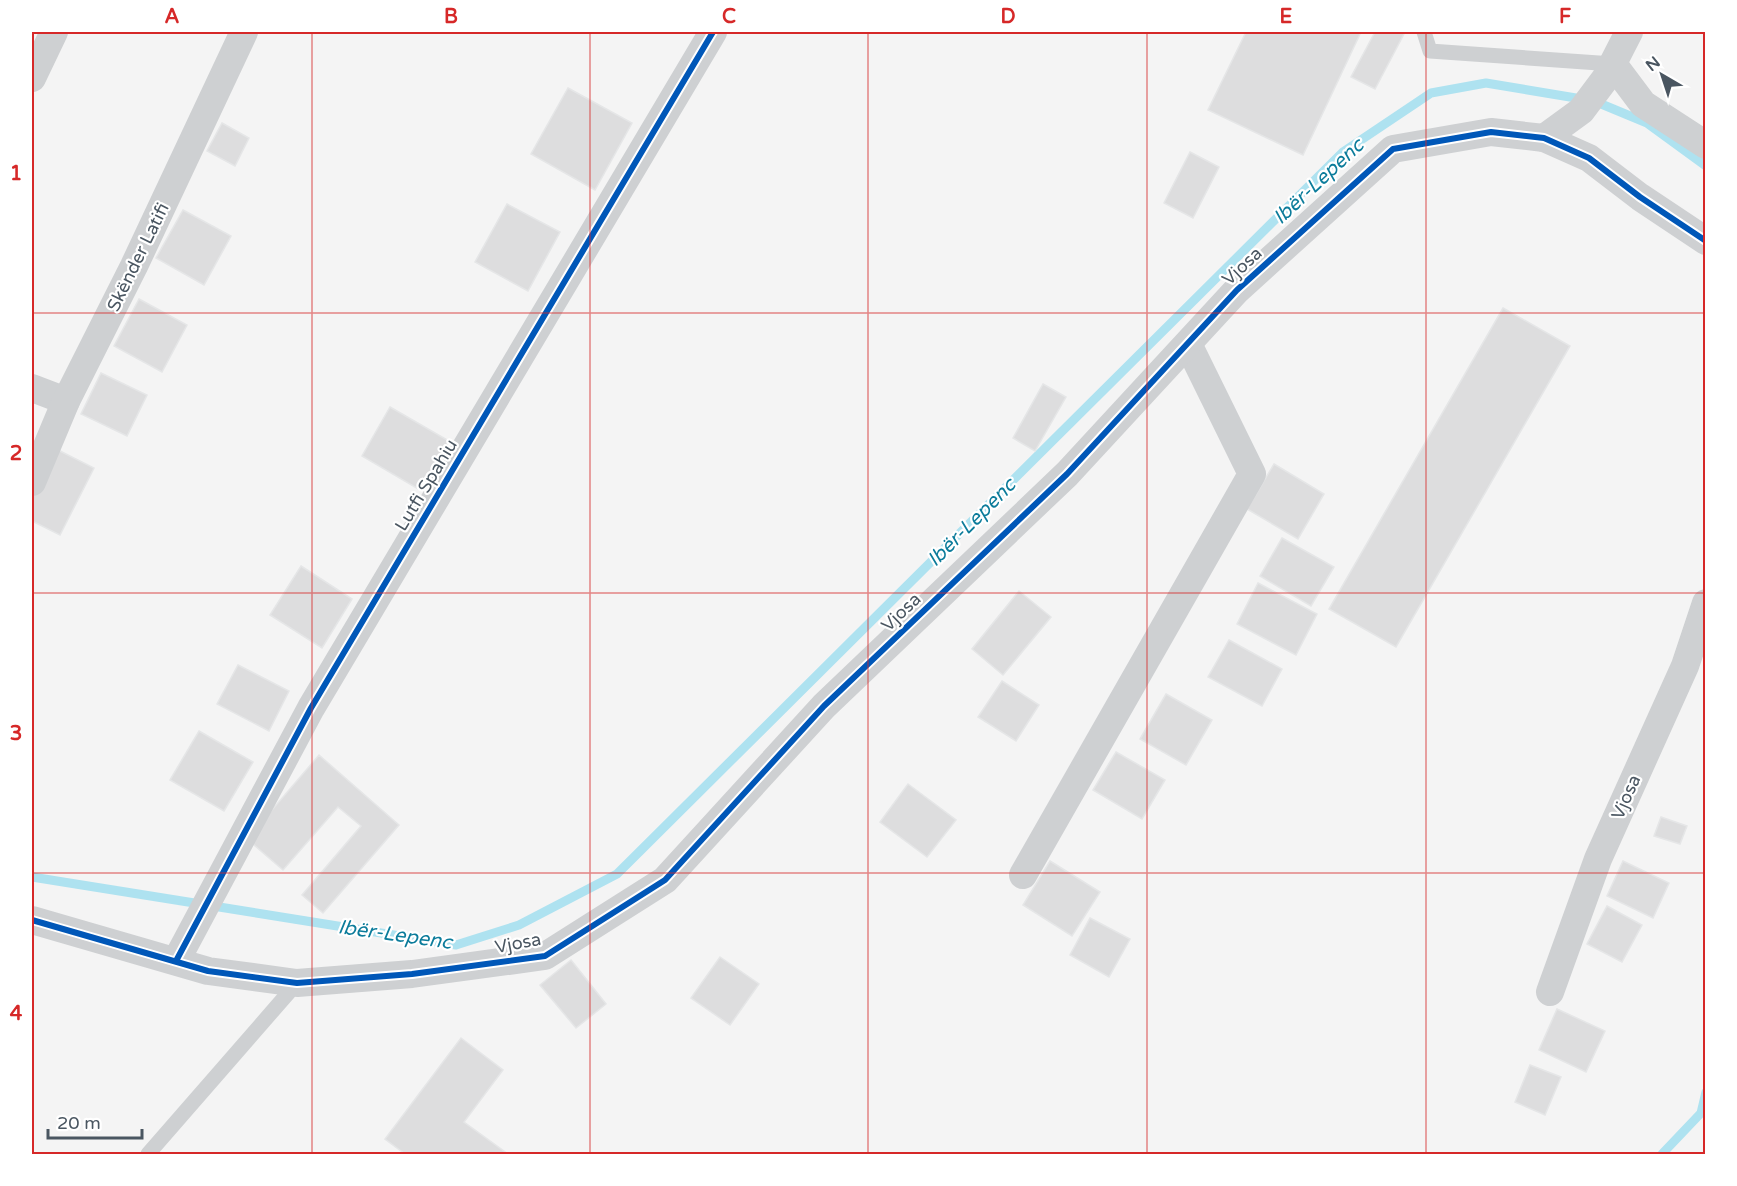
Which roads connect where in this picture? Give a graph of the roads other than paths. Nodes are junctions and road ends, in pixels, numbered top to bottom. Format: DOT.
graph roads {
  1 [pos="54,32"];
  2 [pos="244,32"];
  3 [pos="713,32"];
  4 [pos="1424,32"];
  5 [pos="1629,32"];
  6 [pos="1609,71"];
  7 [pos="32,78"];
  8 [pos="1544,138"];
  9 [pos="1706,145"];
  10 [pos="1706,241"];
  11 [pos="1188,344"];
  12 [pos="32,388"];
  13 [pos="66,401"];
  14 [pos="32,482"];
  15 [pos="1706,603"];
  16 [pos="1023,875"];
  17 [pos="32,920"];
  18 [pos="176,961"];
  19 [pos="297,983"];
  20 [pos="1550,992"];
  21 [pos="148,1155"];
  1 -- 7 [label="street"];
  2 -- 13 [label="street, Skënder Latifi"];
  3 -- 18 [label="street, Lutfi Spahiu"];
  4 -- 6 [label="lane"];
  5 -- 6 [label="street"];
  6 -- 8 [label="street"];
  6 -- 9 [label="street"];
  8 -- 10 [label="street, Vjosa"];
  8 -- 11 [label="street, Vjosa"];
  11 -- 16 [label="street"];
  11 -- 19 [label="street, Vjosa"];
  12 -- 13 [label="street"];
  13 -- 14 [label="street, Skënder Latifi"];
  15 -- 20 [label="street, Vjosa"];
  17 -- 18 [label="street, Vjosa"];
  18 -- 19 [label="street, Vjosa"];
  19 -- 21 [label="lane"];
}
